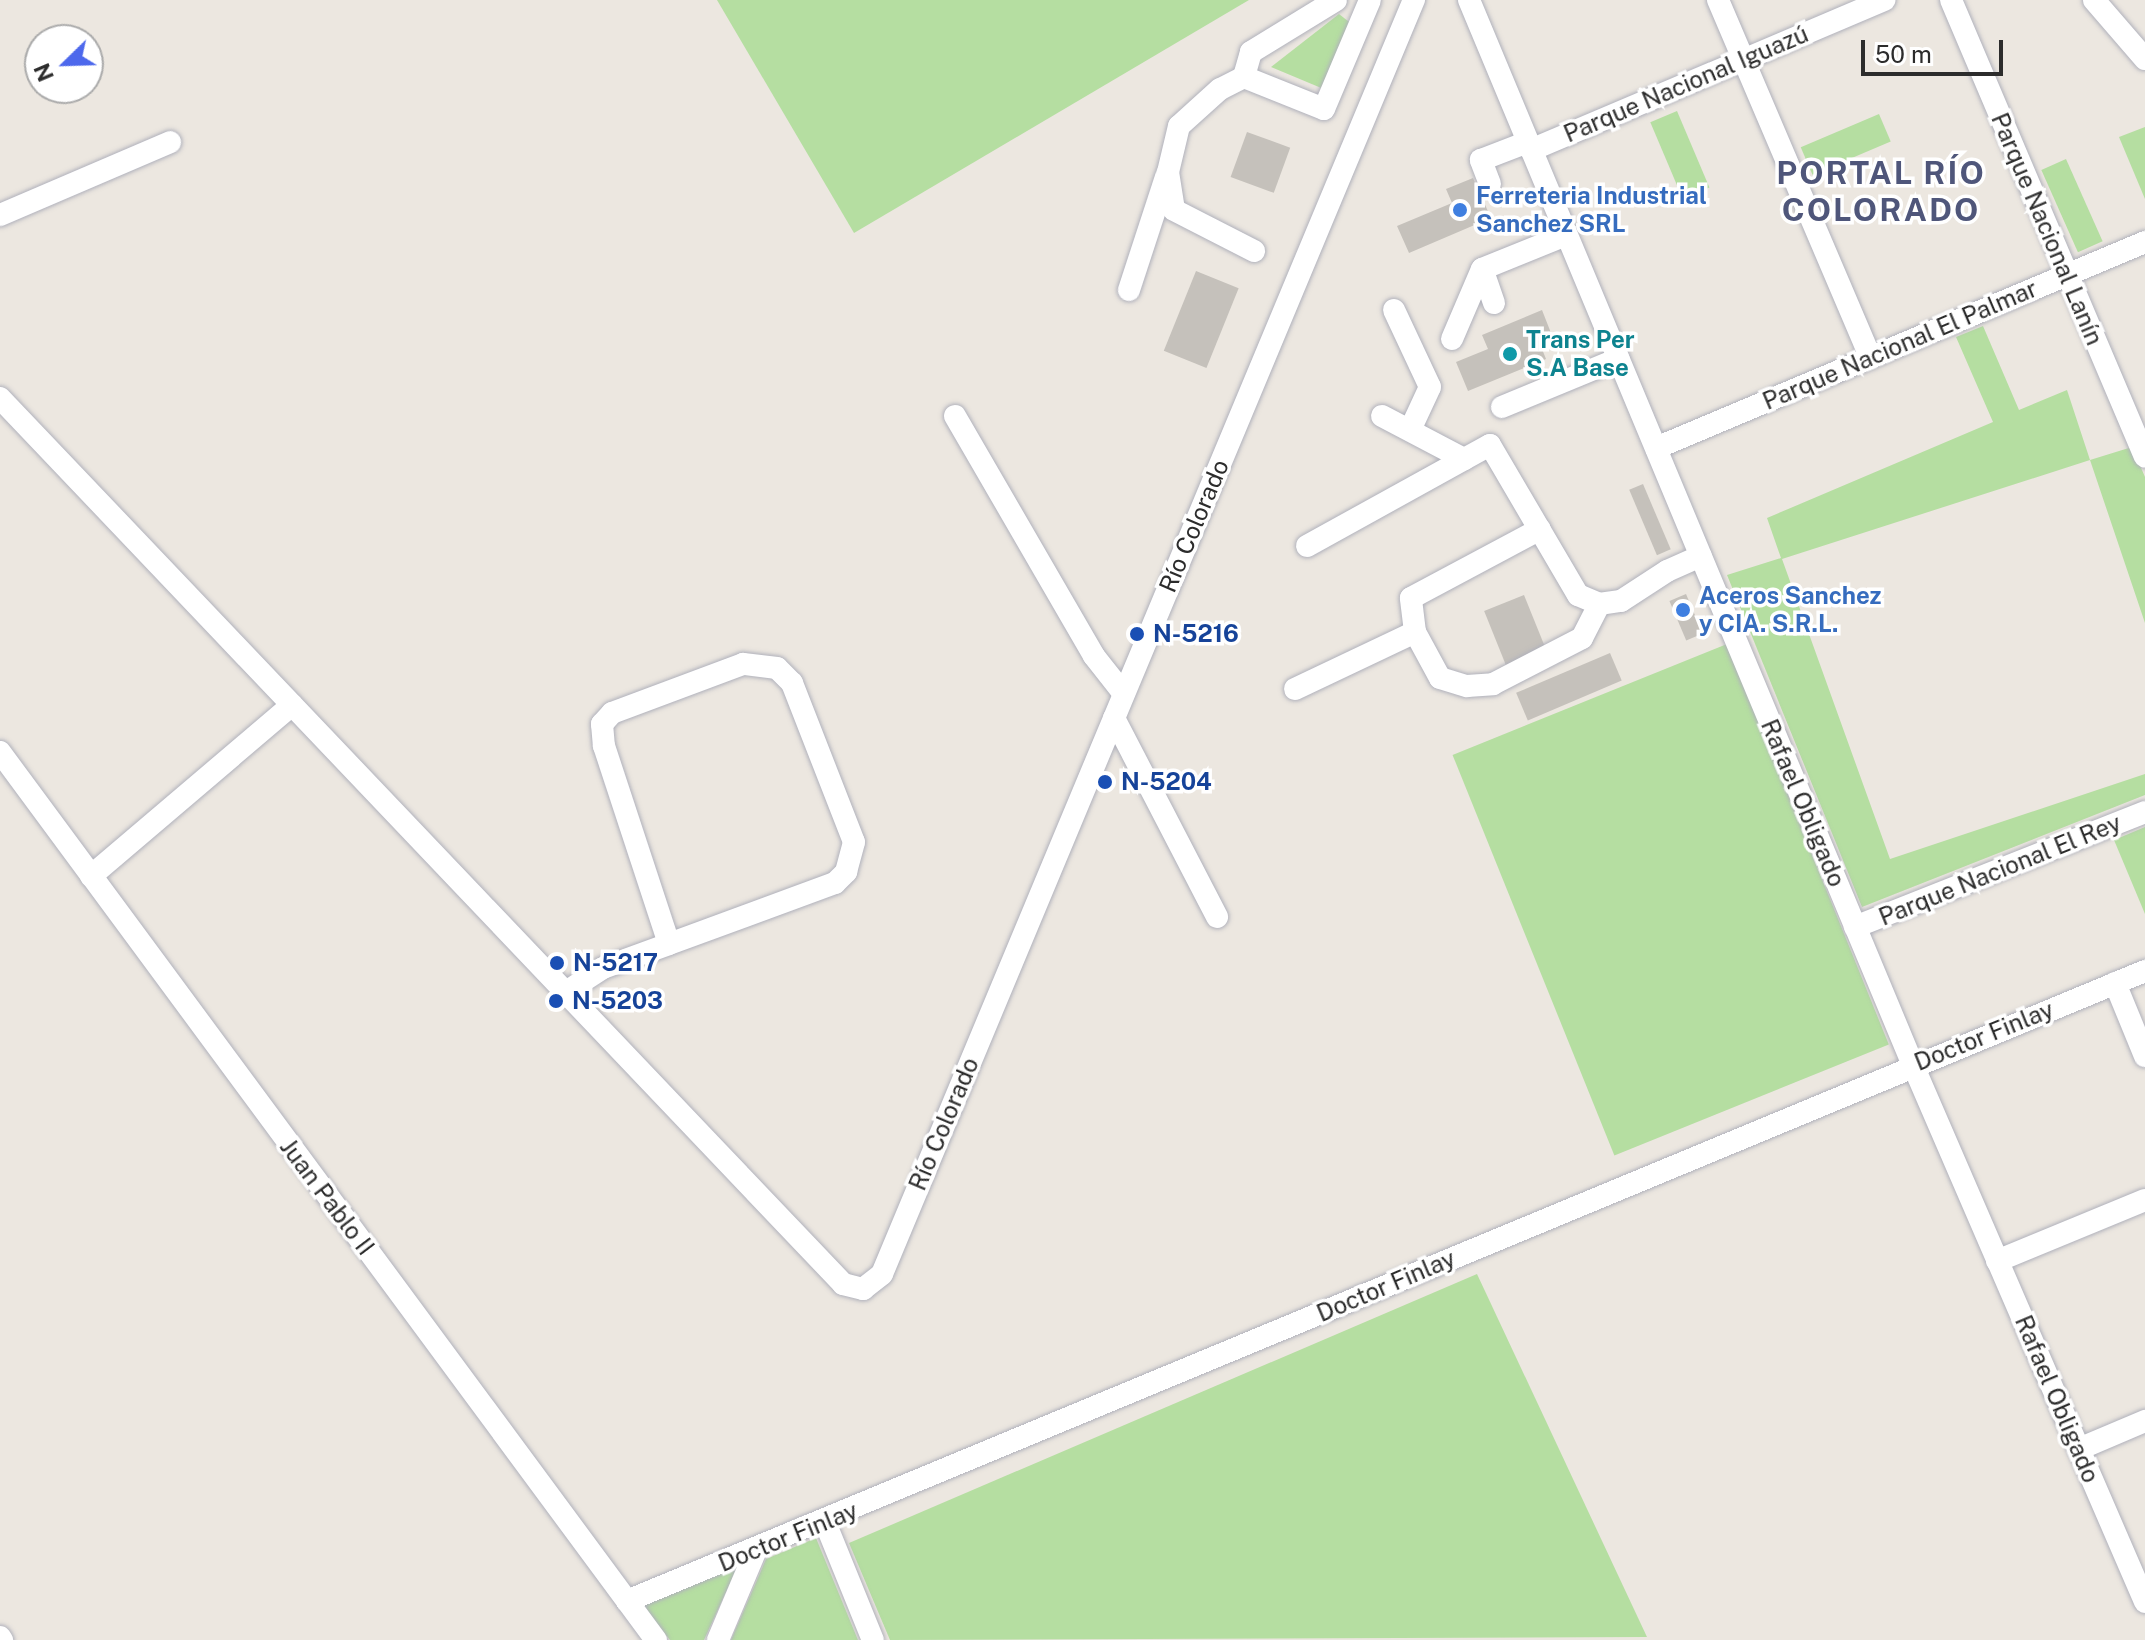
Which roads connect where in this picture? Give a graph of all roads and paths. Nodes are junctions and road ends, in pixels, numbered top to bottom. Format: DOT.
graph roads {
  1 [pos="1336,0"];
  2 [pos="1370,0"];
  3 [pos="1414,0"];
  4 [pos="1469,0"];
  5 [pos="1718,0"];
  6 [pos="1884,0"];
  7 [pos="1951,0"];
  8 [pos="2094,0"];
  9 [pos="1743,59"];
  10 [pos="2145,59"];
  11 [pos="1244,77"];
  12 [pos="170,142"];
  13 [pos="1530,146"];
  14 [pos="1168,172"];
  15 [pos="1490,184"];
  16 [pos="0,215"];
  17 [pos="1566,235"];
  18 [pos="2145,242"];
  19 [pos="1254,251"];
  20 [pos="1482,269"];
  21 [pos="2066,276"];
  22 [pos="1129,290"];
  23 [pos="1494,303"];
  24 [pos="1394,310"];
  25 [pos="1452,339"];
  26 [pos="1871,358"];
  27 [pos="1618,359"];
  28 [pos="0,398"];
  29 [pos="1502,407"];
  30 [pos="955,416"];
  31 [pos="1382,416"];
  32 [pos="1410,430"];
  33 [pos="1656,448"];
  34 [pos="2145,456"];
  35 [pos="1464,459"];
  36 [pos="1540,529"];
  37 [pos="1307,546"];
  38 [pos="1701,556"];
  39 [pos="1599,604"];
  40 [pos="1415,632"];
  41 [pos="1295,689"];
  42 [pos="1124,694"];
  43 [pos="292,705"];
  44 [pos="1114,718"];
  45 [pos="0,752"];
  46 [pos="2145,812"];
  47 [pos="91,876"];
  48 [pos="1217,917"];
  49 [pos="1855,927"];
  50 [pos="669,944"];
  51 [pos="2145,971"];
  52 [pos="2115,983"];
  53 [pos="566,992"];
  54 [pos="2145,1056"];
  55 [pos="1913,1065"];
  56 [pos="2145,1200"];
  57 [pos="1997,1261"];
  58 [pos="2145,1421"];
  59 [pos="2079,1449"];
  60 [pos="825,1522"];
  61 [pos="756,1550"];
  62 [pos="627,1601"];
  63 [pos="2145,1602"];
  64 [pos="656,1640"];
  65 [pos="718,1640"];
  66 [pos="873,1640"];
  1 -- 11 [label="street"];
  2 -- 11 [label="street"];
  3 -- 42 [label="street, Río Colorado"];
  4 -- 13 [label="street, Rafael Obligado"];
  5 -- 9 [label="street"];
  6 -- 9 [label="street, Parque Nacional Iguazú"];
  7 -- 21 [label="street, Parque Nacional Lanín"];
  8 -- 10 [label="street"];
  9 -- 13 [label="street, Parque Nacional Iguazú"];
  9 -- 26 [label="street"];
  11 -- 14 [label="street"];
  12 -- 16 [label="street"];
  13 -- 15 [label="street, Parque Nacional Iguazú"];
  13 -- 17 [label="street, Rafael Obligado"];
  14 -- 19 [label="street"];
  14 -- 22 [label="street"];
  17 -- 20 [label="street"];
  17 -- 27 [label="street, Rafael Obligado"];
  18 -- 21 [label="street, Parque Nacional El Palmar"];
  20 -- 23 [label="street"];
  20 -- 25 [label="street"];
  21 -- 26 [label="street, Parque Nacional El Palmar"];
  21 -- 34 [label="street, Parque Nacional Lanín"];
  24 -- 32 [label="street"];
  26 -- 33 [label="street, Parque Nacional El Palmar"];
  27 -- 29 [label="street"];
  27 -- 33 [label="street, Rafael Obligado"];
  28 -- 43 [label="street"];
  30 -- 42 [label="street"];
  31 -- 32 [label="street"];
  32 -- 35 [label="street"];
  33 -- 38 [label="street, Rafael Obligado"];
  35 -- 36 [label="street"];
  35 -- 37 [label="street"];
  36 -- 39 [label="street"];
  36 -- 40 [label="street"];
  38 -- 39 [label="street"];
  38 -- 49 [label="street, Rafael Obligado"];
  39 -- 40 [label="street"];
  40 -- 41 [label="street"];
  42 -- 44 [label="street, Río Colorado"];
  43 -- 47 [label="street"];
  43 -- 53 [label="street"];
  44 -- 48 [label="street"];
  44 -- 53 [label="street, Río Colorado"];
  45 -- 47 [label="street, Juan Pablo II"];
  46 -- 49 [label="street, Parque Nacional El Rey"];
  47 -- 62 [label="street, Juan Pablo II"];
  49 -- 55 [label="street, Rafael Obligado"];
  50 -- 50 [label="street"];
  50 -- 53 [label="street"];
  51 -- 52 [label="street, Doctor Finlay"];
  52 -- 54 [label="street"];
  52 -- 55 [label="street, Doctor Finlay"];
  55 -- 57 [label="street, Rafael Obligado"];
  55 -- 60 [label="street, Doctor Finlay"];
  56 -- 57 [label="street"];
  57 -- 59 [label="street, Rafael Obligado"];
  58 -- 59 [label="street"];
  59 -- 63 [label="street, Rafael Obligado"];
  60 -- 61 [label="street, Doctor Finlay"];
  60 -- 66 [label="street"];
  61 -- 62 [label="street, Doctor Finlay"];
  61 -- 65 [label="street"];
  62 -- 64 [label="street, Juan Pablo II"];
}
